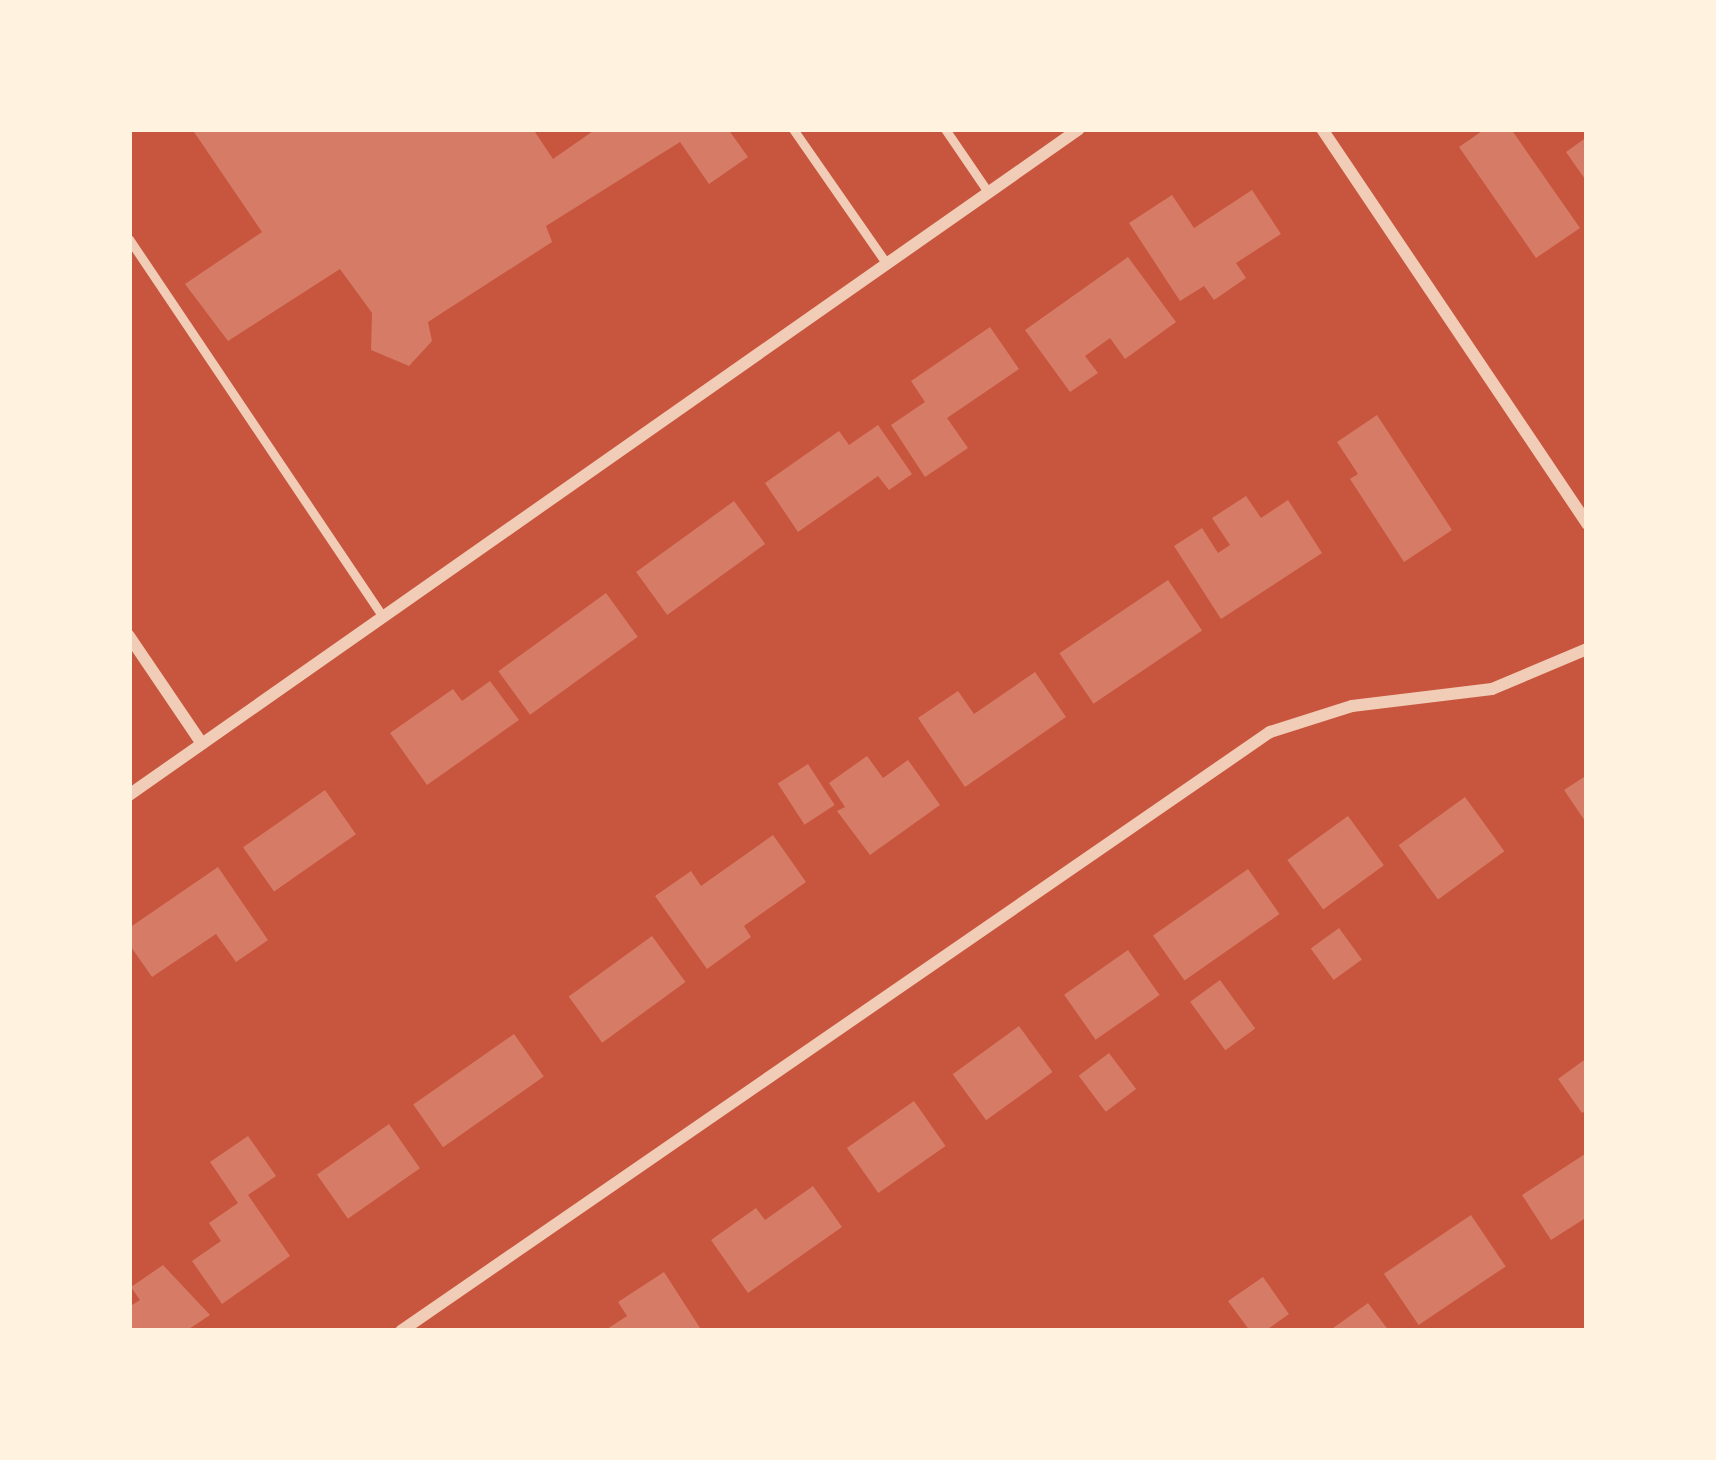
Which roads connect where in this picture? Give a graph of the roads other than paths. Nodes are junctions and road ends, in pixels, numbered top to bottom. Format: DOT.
graph roads {
  1 [pos="793,129"];
  2 [pos="945,129"];
  3 [pos="1079,129"];
  4 [pos="1322,129"];
  5 [pos="988,192"];
  6 [pos="129,239"];
  7 [pos="886,263"];
  8 [pos="1587,524"];
  9 [pos="382,616"];
  10 [pos="129,636"];
  11 [pos="1587,649"];
  12 [pos="202,744"];
  13 [pos="129,795"];
  14 [pos="401,1331"];
  1 -- 7 [label="lane"];
  2 -- 5 [label="lane"];
  3 -- 5 [label="street"];
  4 -- 8 [label="street"];
  5 -- 7 [label="street"];
  6 -- 9 [label="lane"];
  7 -- 9 [label="street"];
  9 -- 12 [label="street"];
  10 -- 12 [label="street"];
  11 -- 14 [label="street"];
  12 -- 13 [label="street"];
}
